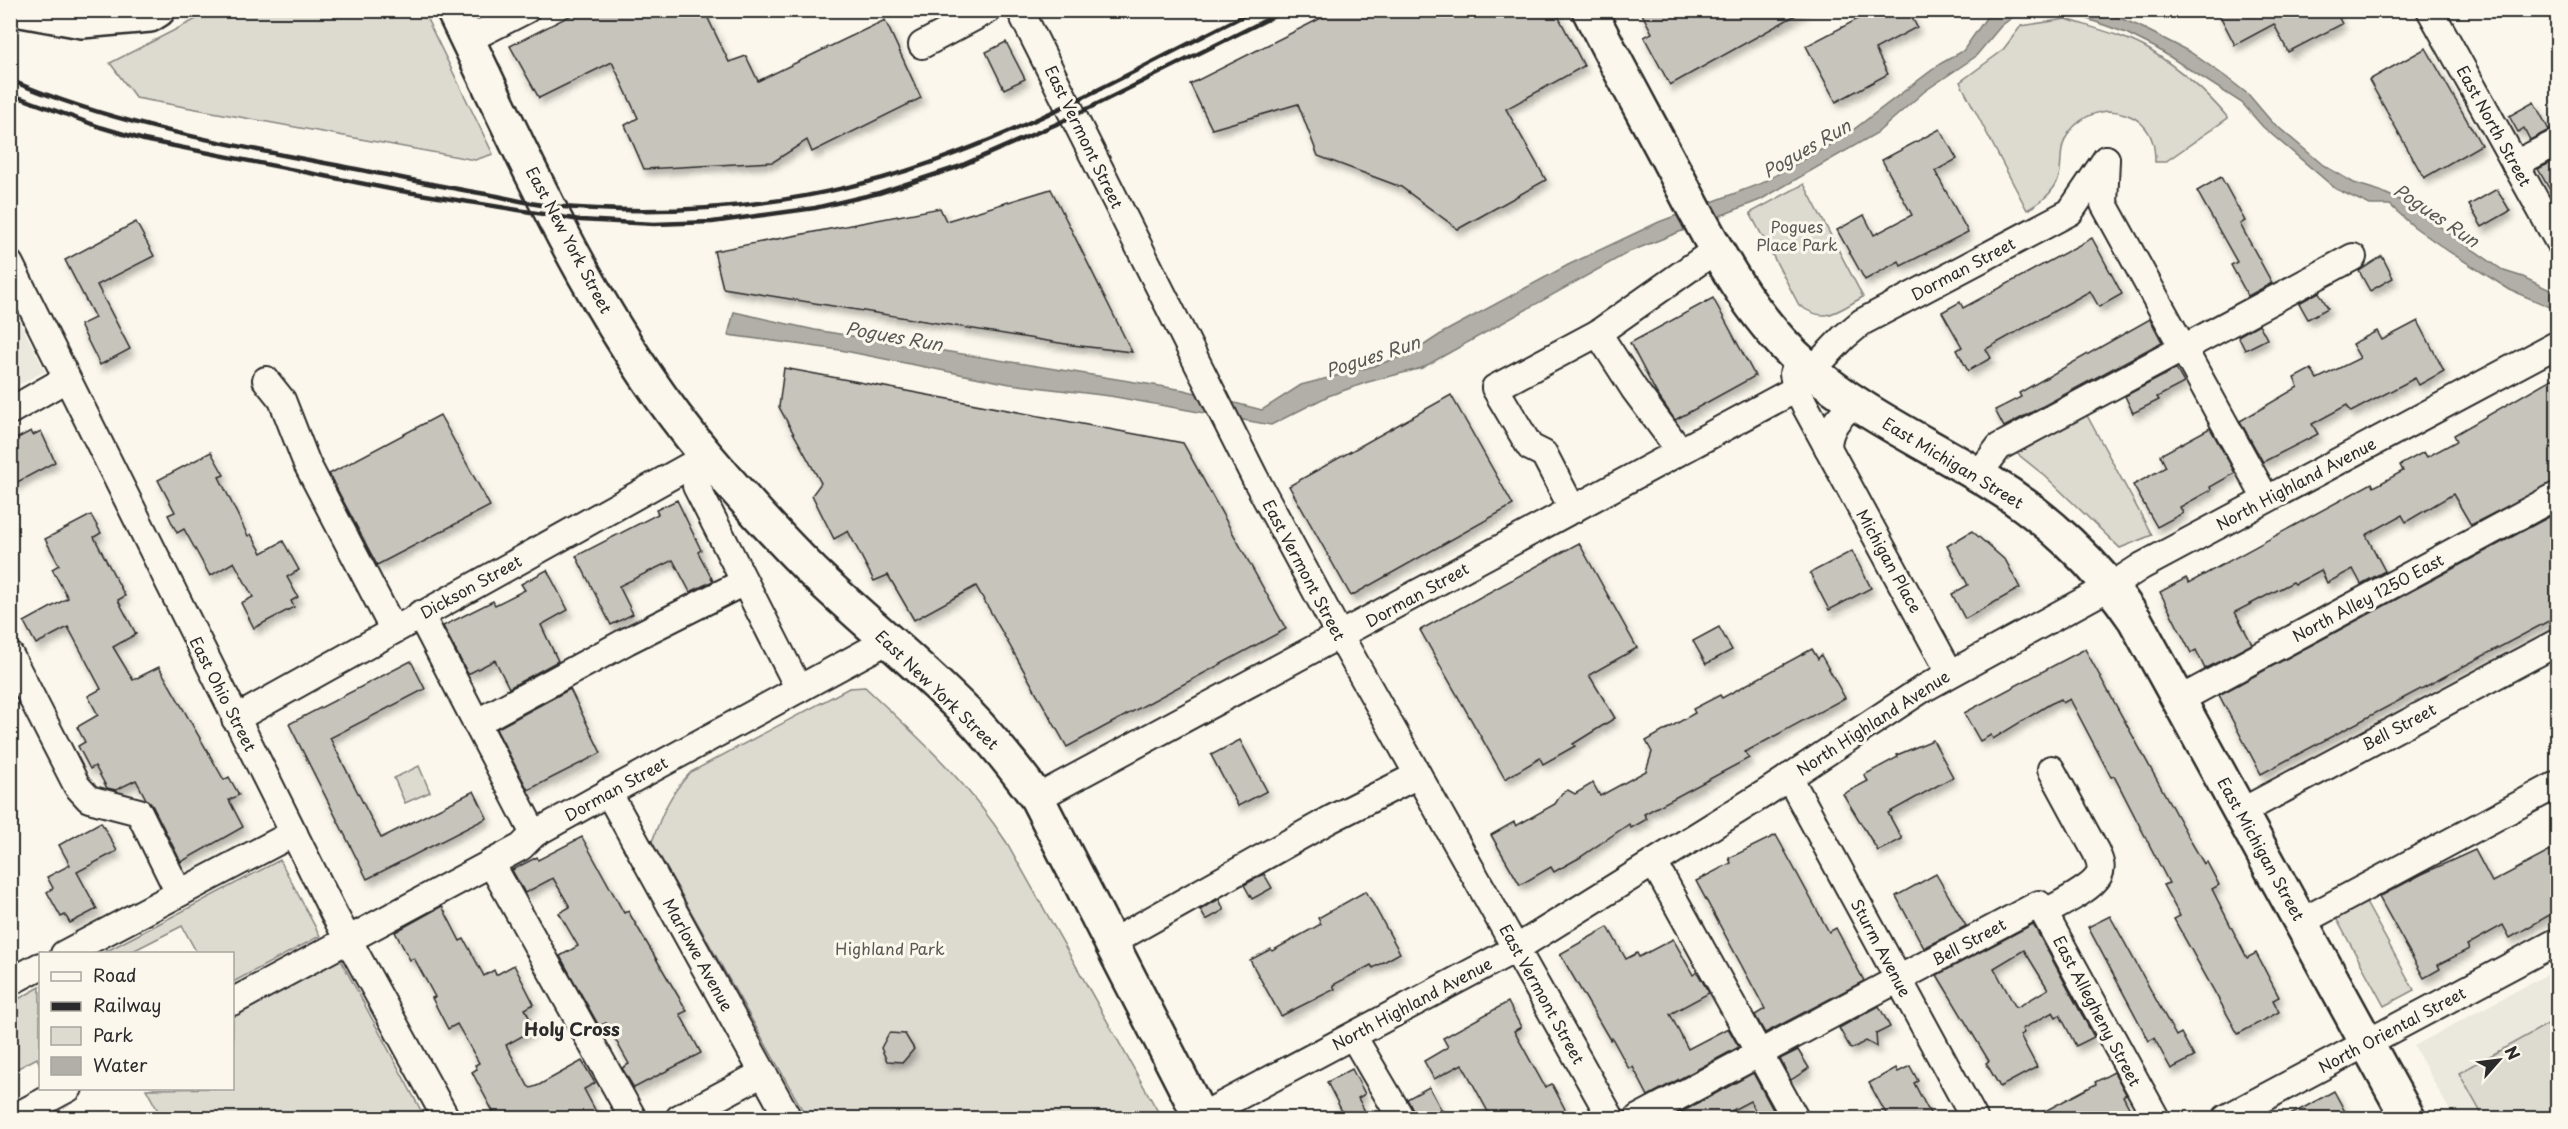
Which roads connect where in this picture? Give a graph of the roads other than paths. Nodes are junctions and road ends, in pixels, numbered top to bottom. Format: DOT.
graph roads {
  1 [pos="21,10"];
  2 [pos="453,10"];
  3 [pos="526,10"];
  4 [pos="988,10"];
  5 [pos="1020,10"];
  6 [pos="1589,10"];
  7 [pos="154,13"];
  8 [pos="2436,13"];
  9 [pos="467,40"];
  10 [pos="922,45"];
  11 [pos="2558,142"];
  12 [pos="2515,164"];
  13 [pos="2558,241"];
  14 [pos="1716,248"];
  15 [pos="2353,257"];
  16 [pos="10,264"];
  17 [pos="1598,333"];
  18 [pos="2558,344"];
  19 [pos="2183,348"];
  20 [pos="1799,371"];
  21 [pos="66,379"];
  22 [pos="266,380"];
  23 [pos="1856,404"];
  24 [pos="10,411"];
  25 [pos="1828,448"];
  26 [pos="1680,451"];
  27 [pos="707,456"];
  28 [pos="1978,475"];
  29 [pos="2558,495"];
  30 [pos="2266,500"];
  31 [pos="1573,510"];
  32 [pos="744,582"];
  33 [pos="2110,586"];
  34 [pos="420,614"];
  35 [pos="393,629"];
  36 [pos="1340,636"];
  37 [pos="887,641"];
  38 [pos="2558,642"];
  39 [pos="10,655"];
  40 [pos="1950,673"];
  41 [pos="799,689"];
  42 [pos="2179,700"];
  43 [pos="235,719"];
  44 [pos="476,723"];
  45 [pos="2051,769"];
  46 [pos="1418,775"];
  47 [pos="1789,777"];
  48 [pos="2558,784"];
  49 [pos="608,792"];
  50 [pos="1037,798"];
  51 [pos="2241,812"];
  52 [pos="294,833"];
  53 [pos="534,834"];
  54 [pos="491,863"];
  55 [pos="1654,863"];
  56 [pos="179,893"];
  57 [pos="2042,909"];
  58 [pos="2301,922"];
  59 [pos="348,941"];
  60 [pos="2558,941"];
  61 [pos="1112,942"];
  62 [pos="1517,948"];
  63 [pos="68,952"];
  64 [pos="39,967"];
  65 [pos="1898,980"];
  66 [pos="10,982"];
  67 [pos="234,1001"];
  68 [pos="1353,1036"];
  69 [pos="2367,1044"];
  70 [pos="1759,1054"];
  71 [pos="763,1073"];
  72 [pos="67,1090"];
  73 [pos="1200,1118"];
  74 [pos="13,1119"];
  75 [pos="446,1119"];
  76 [pos="633,1119"];
  77 [pos="679,1119"];
  78 [pos="788,1119"];
  79 [pos="1401,1119"];
  80 [pos="1611,1119"];
  81 [pos="1638,1119"];
  82 [pos="1795,1119"];
  83 [pos="1974,1119"];
  84 [pos="2156,1119"];
  85 [pos="2226,1119"];
  86 [pos="2408,1119"];
  1 -- 7 [label="main road"];
  2 -- 9 [label="main road, East New York Street"];
  3 -- 9 [label="street"];
  4 -- 10 [label="street"];
  5 -- 36 [label="street, East Vermont Street"];
  6 -- 14 [label="main road, East Michigan Street"];
  8 -- 12 [label="street, East North Street"];
  9 -- 27 [label="main road, East New York Street"];
  11 -- 12 [label="street"];
  12 -- 13 [label="street, East North Street"];
  14 -- 17 [label="street"];
  14 -- 20 [label="main road, East Michigan Street"];
  15 -- 19 [label="street"];
  16 -- 21 [label="street, East Ohio Street"];
  17 -- 26 [label="street"];
  17 -- 31 [label="street"];
  18 -- 30 [label="street, North Highland Avenue"];
  19 -- 20 [label="street, Dorman Street"];
  19 -- 28 [label="street"];
  19 -- 30 [label="street"];
  20 -- 23 [label="main road, East Michigan Street"];
  20 -- 25 [label="street, Michigan Place"];
  20 -- 26 [label="street, Dorman Street"];
  21 -- 24 [label="street"];
  21 -- 43 [label="street, East Ohio Street"];
  22 -- 35 [label="street"];
  23 -- 25 [label="street"];
  23 -- 28 [label="main road, East Michigan Street"];
  25 -- 40 [label="street, Michigan Place"];
  26 -- 31 [label="street, Dorman Street"];
  27 -- 32 [label="street"];
  27 -- 34 [label="street, Dickson Street"];
  27 -- 37 [label="main road, East New York Street"];
  28 -- 33 [label="main road, East Michigan Street"];
  29 -- 42 [label="street, North Alley 1250 East"];
  30 -- 33 [label="street, North Highland Avenue"];
  31 -- 36 [label="street, Dorman Street"];
  32 -- 41 [label="street"];
  32 -- 44 [label="street"];
  33 -- 40 [label="street, North Highland Avenue"];
  33 -- 42 [label="main road, East Michigan Street"];
  34 -- 35 [label="street, Dickson Street"];
  34 -- 44 [label="street"];
  35 -- 43 [label="street, Dickson Street"];
  36 -- 46 [label="street, East Vermont Street"];
  36 -- 50 [label="street, Dorman Street"];
  37 -- 41 [label="street, Dorman Street"];
  37 -- 50 [label="main road, East New York Street"];
  38 -- 51 [label="street, Bell Street"];
  39 -- 56 [label="street"];
  40 -- 47 [label="street, North Highland Avenue"];
  41 -- 49 [label="street, Dorman Street"];
  42 -- 51 [label="main road, East Michigan Street"];
  43 -- 52 [label="street, East Ohio Street"];
  44 -- 53 [label="street"];
  45 -- 57 [label="street, Bell Street"];
  46 -- 61 [label="street"];
  46 -- 62 [label="street, East Vermont Street"];
  47 -- 55 [label="street, North Highland Avenue"];
  47 -- 65 [label="street, Sturm Avenue"];
  48 -- 58 [label="street"];
  49 -- 53 [label="street, Dorman Street"];
  49 -- 71 [label="street, Marlowe Avenue"];
  50 -- 61 [label="main road, East New York Street"];
  51 -- 58 [label="main road, East Michigan Street"];
  52 -- 56 [label="street"];
  52 -- 59 [label="street, East Ohio Street"];
  53 -- 54 [label="street, Dorman Street"];
  54 -- 59 [label="street, Dorman Street"];
  54 -- 76 [label="street"];
  55 -- 62 [label="street, North Highland Avenue"];
  55 -- 70 [label="street"];
  56 -- 63 [label="street"];
  57 -- 65 [label="street, Bell Street"];
  57 -- 84 [label="street, East Allegheny Street"];
  58 -- 69 [label="main road, East Michigan Street"];
  59 -- 67 [label="street, Dorman Street"];
  59 -- 75 [label="street, East Ohio Street"];
  60 -- 69 [label="street, North Oriental Street"];
  61 -- 73 [label="main road, East New York Street"];
  62 -- 68 [label="street, North Highland Avenue"];
  62 -- 80 [label="street, East Vermont Street"];
  64 -- 66 [label="street"];
  65 -- 70 [label="street, Bell Street"];
  65 -- 83 [label="street, Sturm Avenue"];
  68 -- 73 [label="street, North Highland Avenue"];
  68 -- 79 [label="street"];
  69 -- 85 [label="street, North Oriental Street"];
  69 -- 86 [label="main road, East Michigan Street"];
  70 -- 81 [label="street, Bell Street"];
  70 -- 82 [label="street"];
  71 -- 77 [label="street"];
  71 -- 78 [label="street, Marlowe Avenue"];
  72 -- 74 [label="street"];
}
